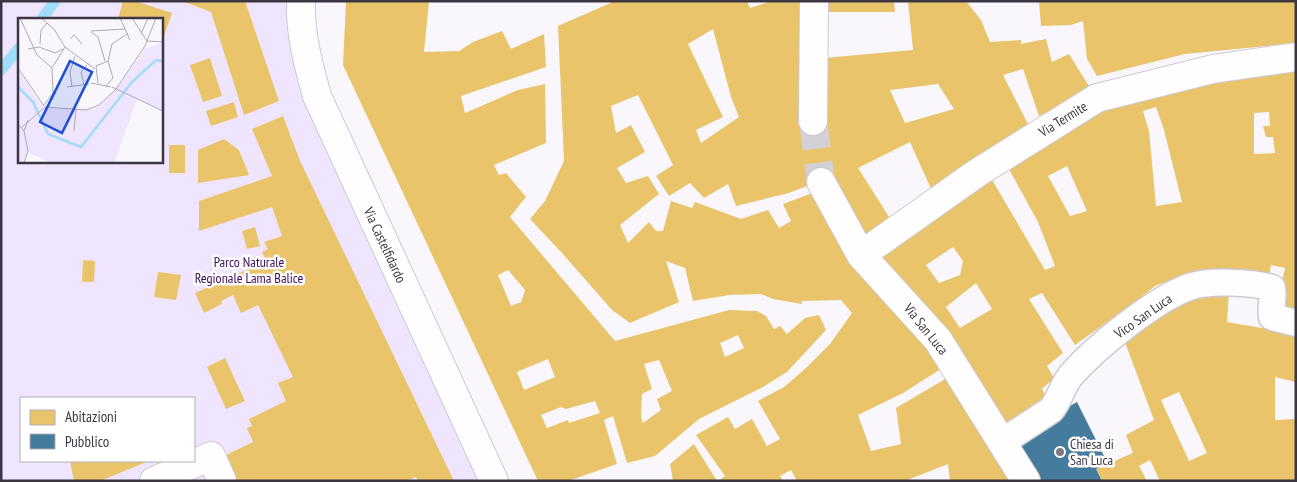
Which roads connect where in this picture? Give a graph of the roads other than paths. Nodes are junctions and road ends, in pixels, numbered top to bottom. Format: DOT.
graph roads {
  1 [pos="301,1"];
  2 [pos="814,1"];
  3 [pos="1296,57"];
  4 [pos="813,121"];
  5 [pos="821,182"];
  6 [pos="861,255"];
  7 [pos="1296,323"];
  8 [pos="1002,442"];
  9 [pos="154,481"];
  10 [pos="222,481"];
  11 [pos="494,481"];
  12 [pos="1026,481"];
  1 -- 11 [label="street, Via Castelfidardo"];
  2 -- 4 [label="street"];
  3 -- 6 [label="street, Via Termite"];
  5 -- 6 [label="street, Via San Luca"];
  6 -- 8 [label="street, Via San Luca"];
  7 -- 8 [label="street, Vico San Luca"];
  8 -- 12 [label="street, Via San Luca"];
  9 -- 10 [label="street"];
}
